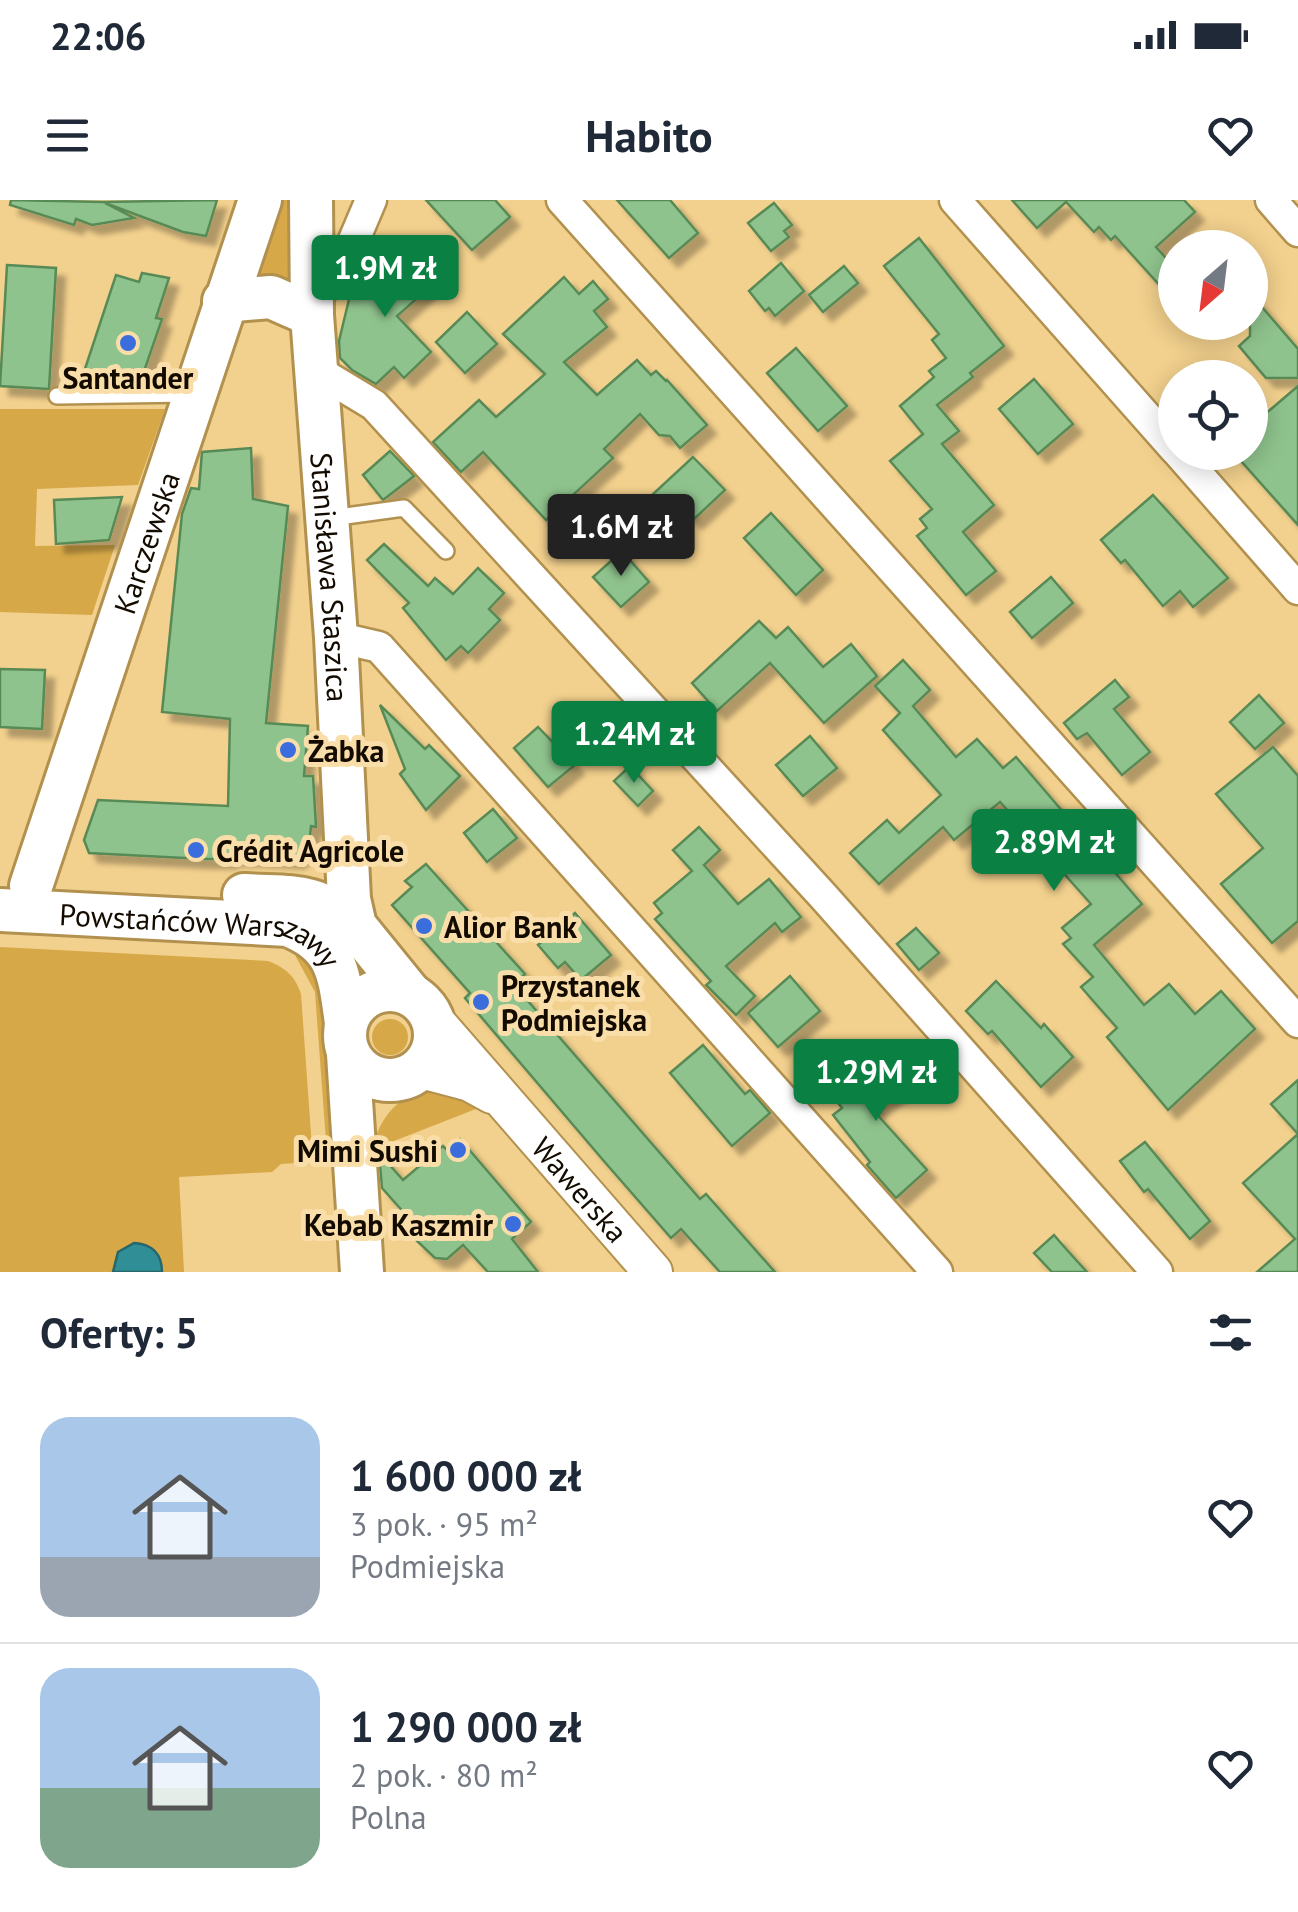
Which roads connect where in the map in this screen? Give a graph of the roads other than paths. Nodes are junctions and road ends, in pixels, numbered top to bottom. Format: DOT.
graph roads {
  1 [pos="260,200"];
  2 [pos="312,200"];
  3 [pos="371,200"];
  4 [pos="562,200"];
  5 [pos="955,200"];
  6 [pos="1271,200"];
  7 [pos="1298,231"];
  8 [pos="224,301"];
  9 [pos="311,305"];
  10 [pos="316,370"];
  11 [pos="194,394"];
  12 [pos="57,396"];
  13 [pos="1158,431"];
  14 [pos="1193,470"];
  15 [pos="327,519"];
  16 [pos="446,551"];
  17 [pos="1298,589"];
  18 [pos="336,637"];
  19 [pos="10,893"];
  20 [pos="355,926"];
  21 [pos="421,1006"];
  22 [pos="1298,1022"];
  23 [pos="347,1038"];
  24 [pos="409,1074"];
  25 [pos="508,1102"];
  26 [pos="355,1154"];
  27 [pos="362,1272"];
  28 [pos="653,1272"];
  29 [pos="937,1272"];
  30 [pos="1157,1272"];
  1 -- 8 [label="main road, Karczewska"];
  2 -- 9 [label="main road, Stanisława Staszica"];
  3 -- 9 [label="street"];
  4 -- 22 [label="street"];
  5 -- 13 [label="street"];
  6 -- 7 [label="street"];
  8 -- 9 [label="main road"];
  8 -- 11 [label="main road, Karczewska"];
  9 -- 10 [label="main road, Stanisława Staszica"];
  10 -- 15 [label="main road, Stanisława Staszica"];
  10 -- 30 [label="street"];
  11 -- 12 [label="lane"];
  11 -- 19 [label="main road, Karczewska"];
  14 -- 17 [label="street"];
  15 -- 16 [label="lane"];
  15 -- 18 [label="main road, Stanisława Staszica"];
  18 -- 20 [label="main road, Stanisława Staszica"];
  18 -- 29 [label="street"];
  19 -- 20 [label="main road, Powstańców Warszawy"];
  19 -- 23 [label="main road, Powstańców Warszawy"];
  20 -- 21 [label="main road, Stanisława Staszica"];
  21 -- 23 [label="main road"];
  21 -- 24 [label="main road"];
  21 -- 25 [label="street, Wawerska"];
  23 -- 24 [label="main road"];
  23 -- 26 [label="main road"];
  24 -- 25 [label="street, Wawerska"];
  24 -- 26 [label="main road"];
  25 -- 28 [label="street, Wawerska"];
  26 -- 27 [label="main road"];
}
